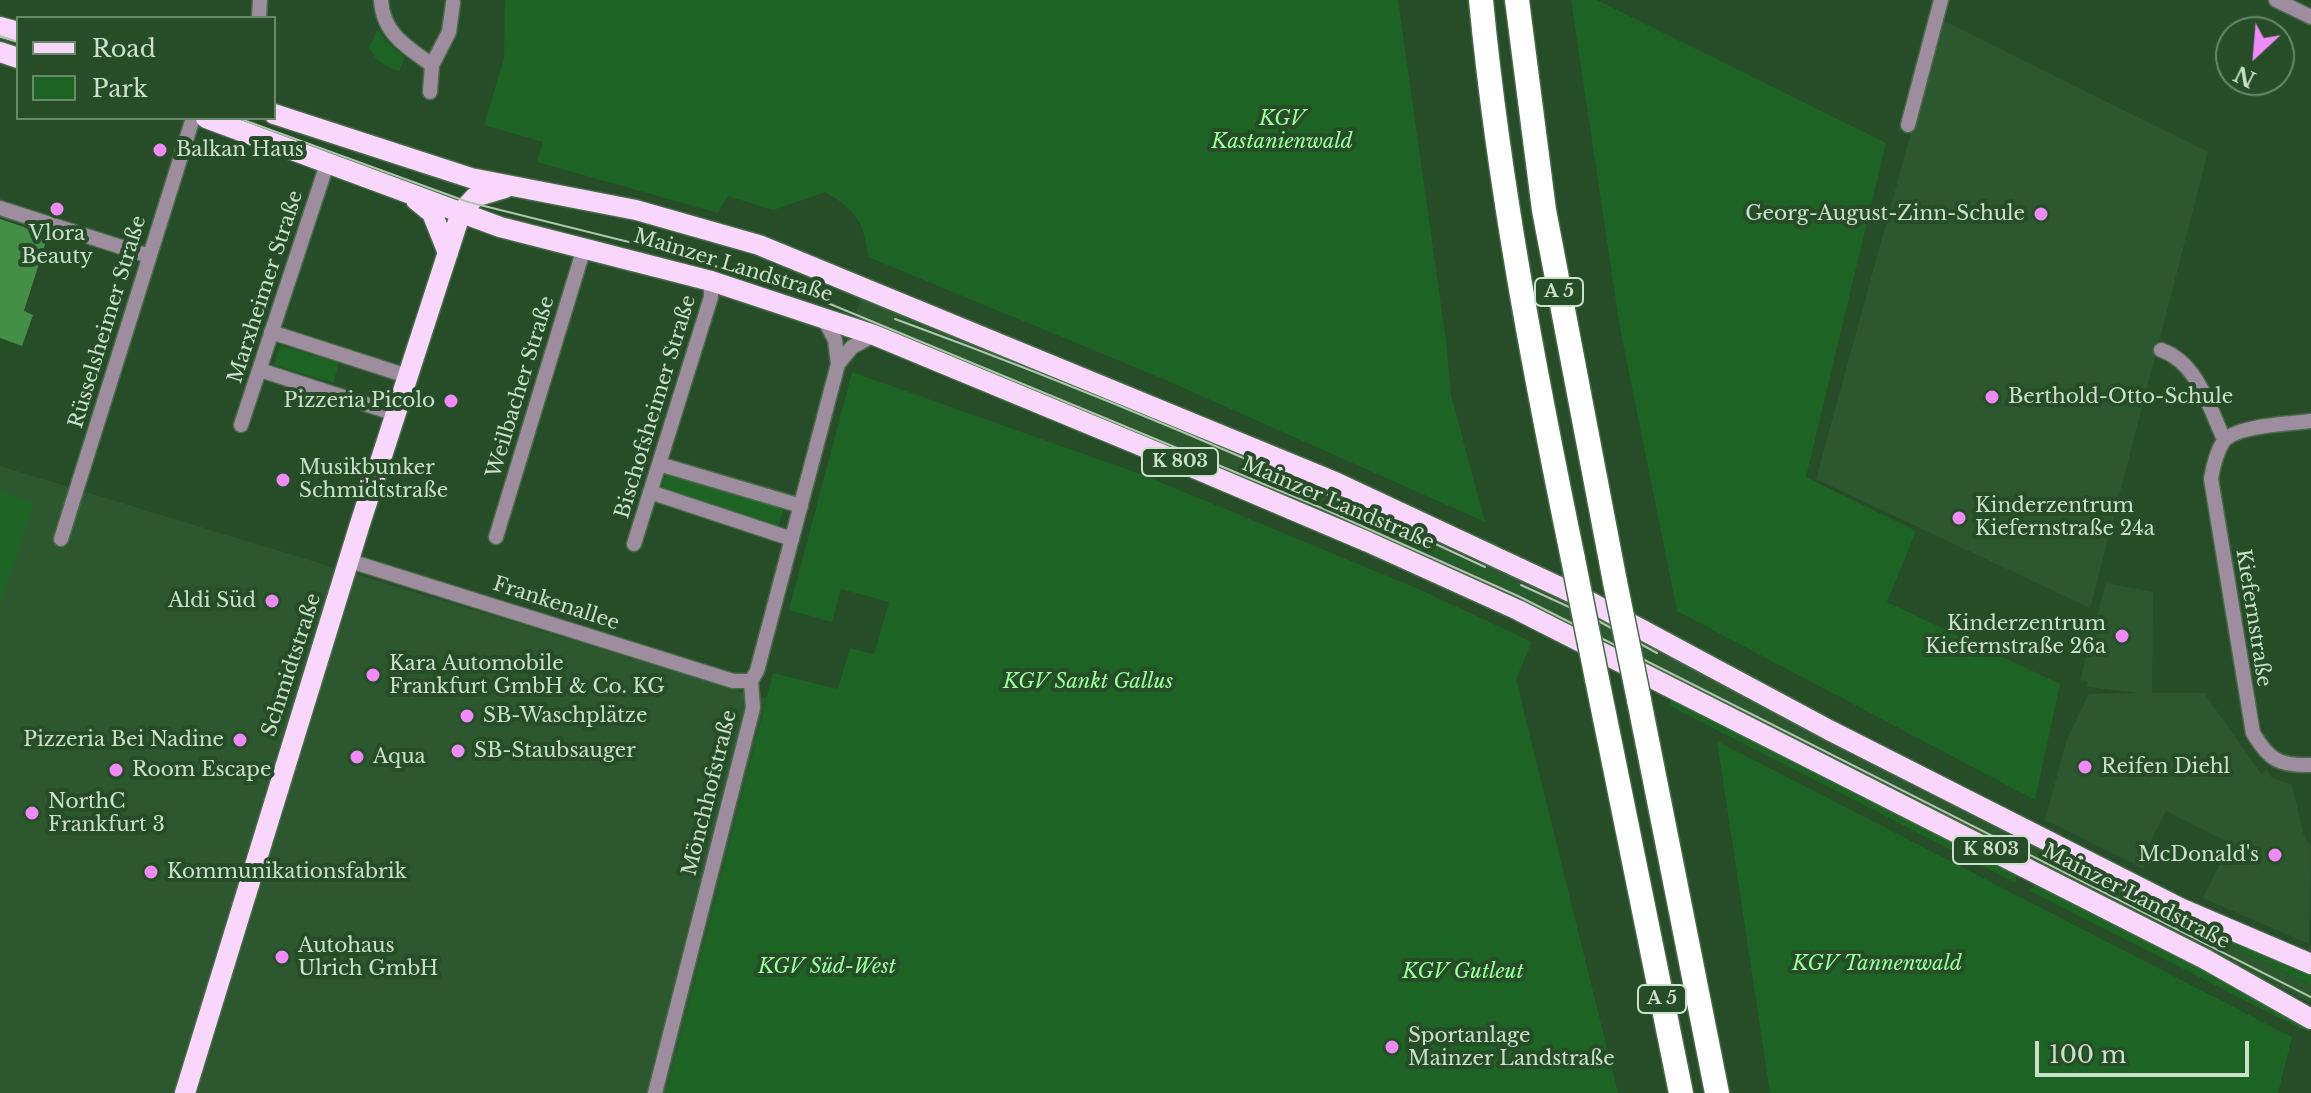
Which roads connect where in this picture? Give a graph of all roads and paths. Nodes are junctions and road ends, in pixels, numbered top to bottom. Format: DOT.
graph roads {
  1 [pos="381,0"];
  2 [pos="1481,0"];
  3 [pos="1517,0"];
  4 [pos="1941,0"];
  5 [pos="2276,0"];
  6 [pos="453,3"];
  7 [pos="2311,17"];
  8 [pos="432,65"];
  9 [pos="430,92"];
  10 [pos="276,115"];
  11 [pos="192,120"];
  12 [pos="212,120"];
  13 [pos="1908,125"];
  14 [pos="328,161"];
  15 [pos="425,163"];
  16 [pos="513,186"];
  17 [pos="404,191"];
  18 [pos="0,208"];
  19 [pos="461,212"];
  20 [pos="584,248"];
  21 [pos="448,253"];
  22 [pos="149,256"];
  23 [pos="711,281"];
  24 [pos="823,317"];
  25 [pos="271,332"];
  26 [pos="874,335"];
  27 [pos="2161,350"];
  28 [pos="838,364"];
  29 [pos="260,370"];
  30 [pos="407,376"];
  31 [pos="396,414"];
  32 [pos="2311,421"];
  33 [pos="241,425"];
  34 [pos="2224,439"];
  35 [pos="659,464"];
  36 [pos="650,492"];
  37 [pos="801,506"];
  38 [pos="496,537"];
  39 [pos="61,539"];
  40 [pos="792,539"];
  41 [pos="634,544"];
  42 [pos="350,561"];
  43 [pos="751,681"];
  44 [pos="2311,765"];
  45 [pos="2311,964"];
  46 [pos="2311,1019"];
  47 [pos="185,1093"];
  48 [pos="655,1093"];
  49 [pos="1681,1093"];
  50 [pos="1717,1093"];
  1 -- 8 [label="street"];
  2 -- 49 [label="highway, A 5, bridge"];
  3 -- 50 [label="highway, A 5, bridge"];
  4 -- 13 [label="street"];
  5 -- 7 [label="street"];
  6 -- 8 [label="street"];
  8 -- 9 [label="street"];
  10 -- 15 [label="main road, Mainzer Landstraße"];
  11 -- 22 [label="street, Rüsselsheimer Straße"];
  12 -- 14 [label="main road, Mainzer Landstraße"];
  14 -- 17 [label="main road, Mainzer Landstraße"];
  14 -- 25 [label="street, Marxheimer Straße"];
  15 -- 16 [label="main road, Mainzer Landstraße"];
  15 -- 19 [label="main road"];
  16 -- 19 [label="main road"];
  16 -- 45 [label="main road, Mainzer Landstraße / K 803"];
  17 -- 19 [label="main road, Mainzer Landstraße"];
  17 -- 21 [label="main road"];
  18 -- 22 [label="street"];
  19 -- 20 [label="main road, Mainzer Landstraße"];
  19 -- 21 [label="main road, Schmidtstraße"];
  20 -- 23 [label="main road, Mainzer Landstraße"];
  20 -- 38 [label="street, Weilbacher Straße"];
  21 -- 30 [label="main road, Schmidtstraße"];
  22 -- 39 [label="street, Rüsselsheimer Straße"];
  23 -- 24 [label="main road, Mainzer Landstraße"];
  23 -- 35 [label="street, Bischofsheimer Straße"];
  24 -- 26 [label="main road, Mainzer Landstraße / K 803"];
  24 -- 28 [label="street, Mönchhofstraße"];
  25 -- 29 [label="street, Marxheimer Straße"];
  25 -- 30 [label="street"];
  26 -- 28 [label="street"];
  26 -- 46 [label="main road, Mainzer Landstraße / K 803"];
  27 -- 34 [label="street"];
  28 -- 37 [label="street, Mönchhofstraße"];
  29 -- 31 [label="street"];
  29 -- 33 [label="street, Marxheimer Straße"];
  30 -- 31 [label="main road, Schmidtstraße"];
  31 -- 42 [label="main road, Schmidtstraße"];
  32 -- 34 [label="street"];
  34 -- 44 [label="street, Kiefernstraße"];
  35 -- 36 [label="street, Bischofsheimer Straße"];
  35 -- 37 [label="street"];
  36 -- 40 [label="street"];
  36 -- 41 [label="street, Bischofsheimer Straße"];
  37 -- 40 [label="street, Mönchhofstraße"];
  40 -- 43 [label="street, Mönchhofstraße"];
  42 -- 43 [label="street, Frankenallee"];
  42 -- 47 [label="main road, Schmidtstraße"];
  43 -- 48 [label="street, Mönchhofstraße"];
}
